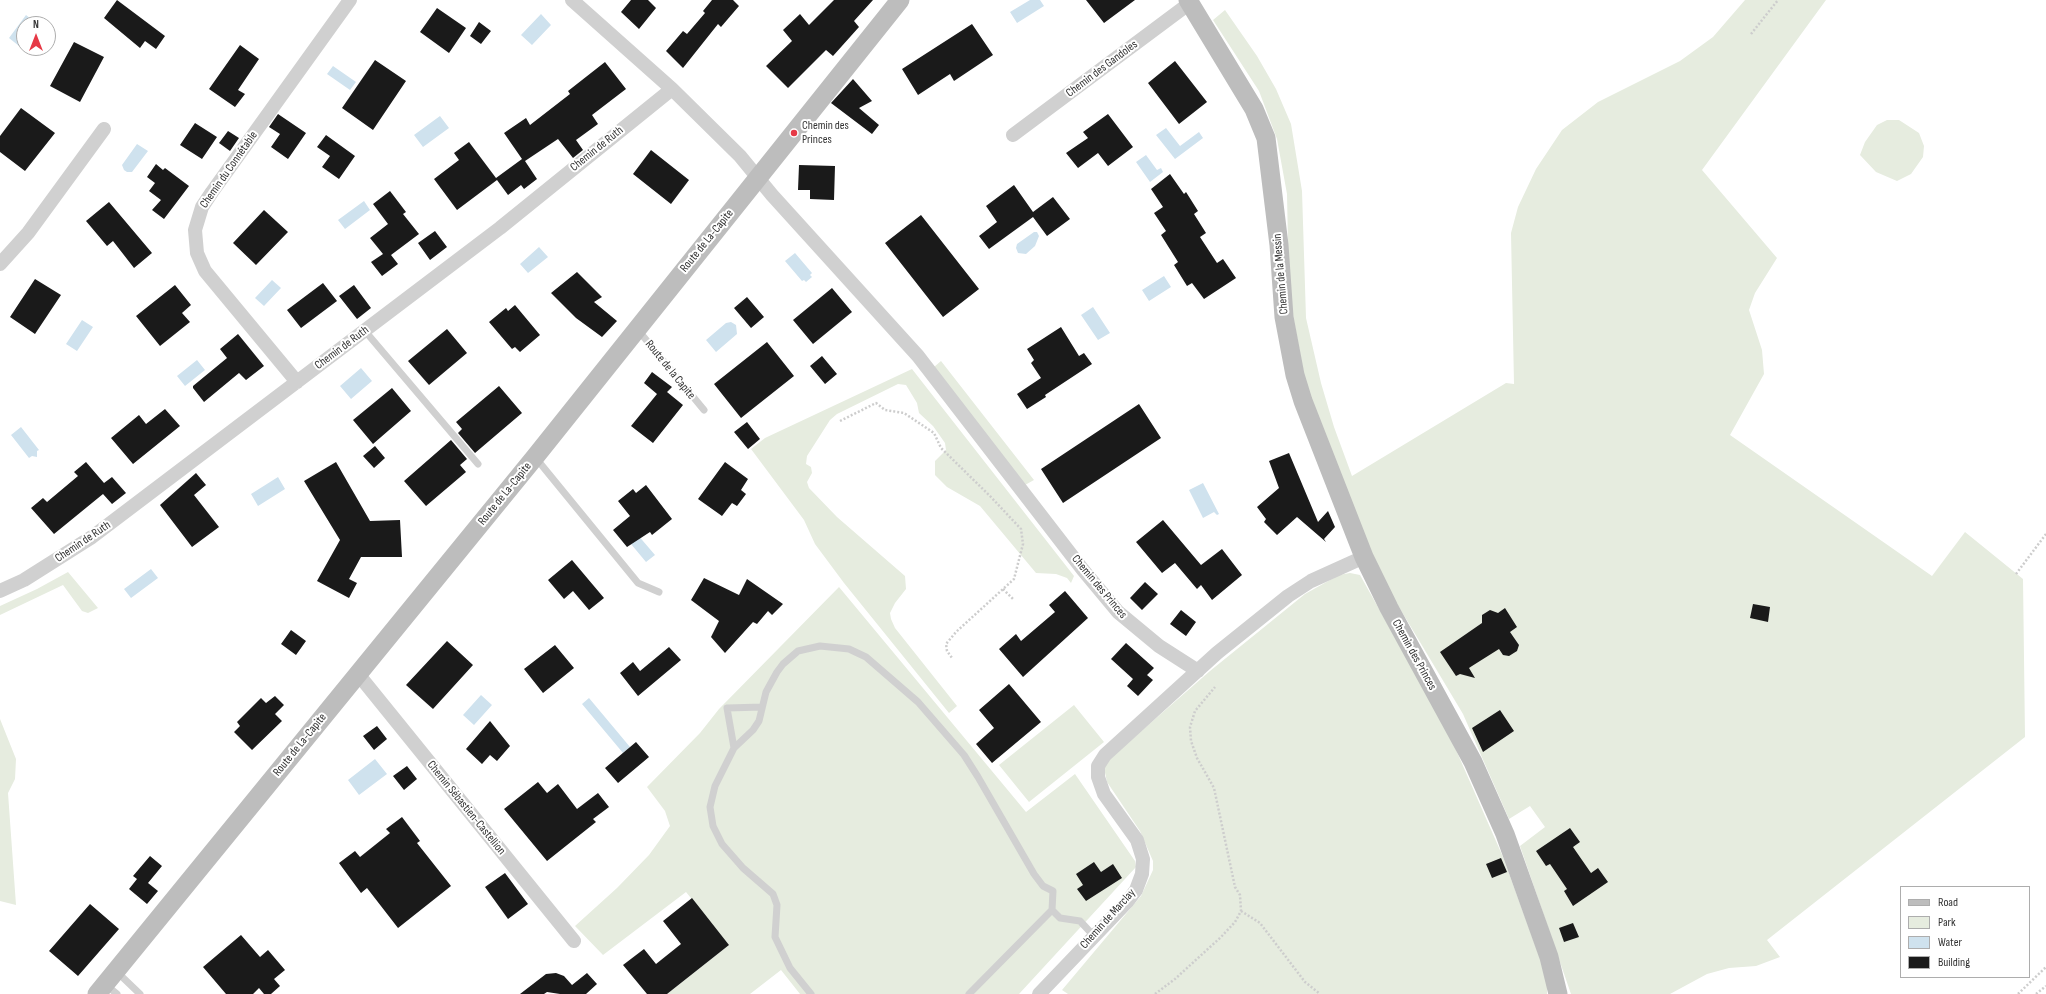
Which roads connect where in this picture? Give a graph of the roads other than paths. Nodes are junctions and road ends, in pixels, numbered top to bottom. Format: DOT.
graph roads {
  1 [pos="350,0"];
  2 [pos="572,0"];
  3 [pos="900,0"];
  4 [pos="1189,2"];
  5 [pos="672,89"];
  6 [pos="104,129"];
  7 [pos="1014,135"];
  8 [pos="758,177"];
  9 [pos="0,264"];
  10 [pos="636,329"];
  11 [pos="365,331"];
  12 [pos="297,382"];
  13 [pos="704,410"];
  14 [pos="535,457"];
  15 [pos="478,464"];
  16 [pos="1364,557"];
  17 [pos="0,591"];
  18 [pos="659,592"];
  19 [pos="1198,671"];
  20 [pos="358,674"];
  21 [pos="762,708"];
  22 [pos="734,748"];
  23 [pos="1052,910"];
  24 [pos="1093,936"];
  25 [pos="574,941"];
  26 [pos="109,986"];
  27 [pos="140,994"];
  28 [pos="811,994"];
  29 [pos="969,994"];
  30 [pos="1039,994"];
  31 [pos="1558,994"];
  1 -- 12 [label="street, Chemin du Connétable"];
  2 -- 5 [label="street, Chemin des Princes"];
  3 -- 8 [label="street, Route de La-Capite"];
  4 -- 7 [label="street, Chemin des Gandoles"];
  4 -- 16 [label="street, Chemin de la Messin"];
  5 -- 8 [label="street, Chemin des Princes"];
  5 -- 11 [label="street, Chemin de Ruth"];
  6 -- 9 [label="street"];
  8 -- 10 [label="street, Route de La-Capite"];
  8 -- 19 [label="street, Chemin des Princes"];
  10 -- 13 [label="lane, Route de la Capite"];
  10 -- 14 [label="street, Route de La-Capite"];
  11 -- 12 [label="street, Chemin de Ruth"];
  11 -- 15 [label="lane"];
  12 -- 17 [label="street, Chemin de Ruth"];
  14 -- 18 [label="lane"];
  14 -- 20 [label="street, Route de La-Capite"];
  16 -- 19 [label="street"];
  16 -- 31 [label="street, Chemin des Princes"];
  19 -- 24 [label="street, Chemin de Marclay"];
  20 -- 25 [label="street, Chemin Sébastien-Castellion"];
  20 -- 26 [label="street, Route de La-Capite"];
  21 -- 22 [label="lane"];
  21 -- 22 [label="lane"];
  21 -- 23 [label="lane"];
  22 -- 28 [label="lane"];
  23 -- 24 [label="lane"];
  23 -- 29 [label="lane"];
  24 -- 30 [label="street, Chemin de Marclay"];
  26 -- 27 [label="lane"];
}
